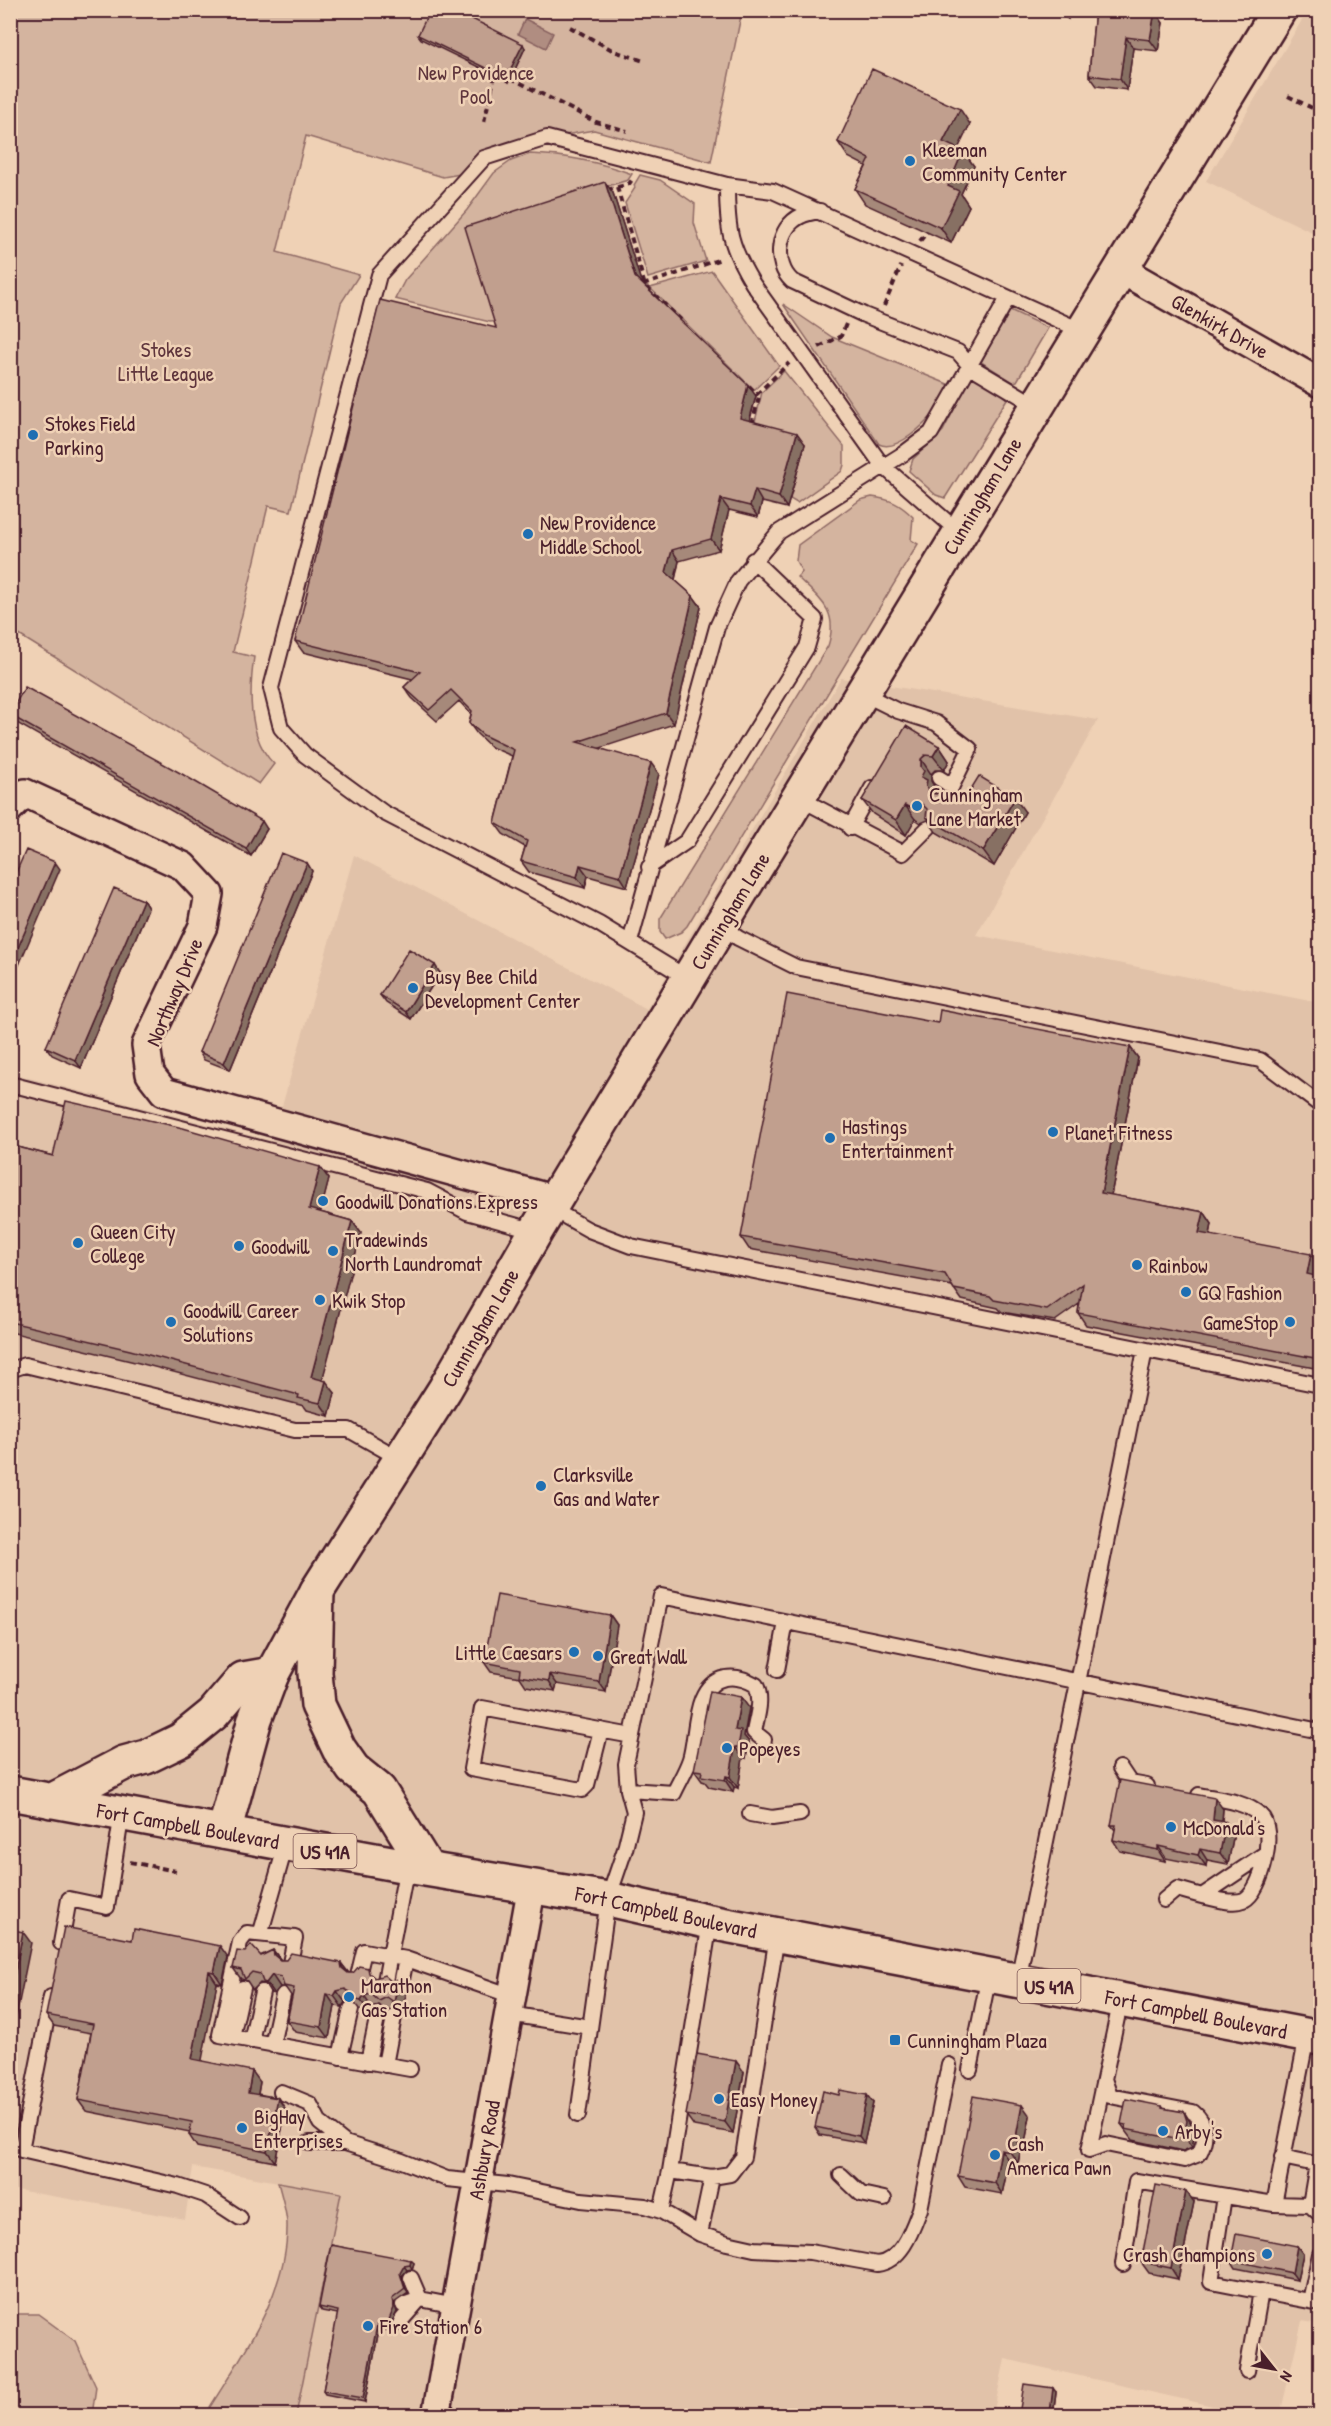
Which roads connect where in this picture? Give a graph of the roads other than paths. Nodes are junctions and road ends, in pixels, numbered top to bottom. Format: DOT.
graph roads {
  1 [pos="1278,10"];
  2 [pos="727,185"];
  3 [pos="820,210"];
  4 [pos="1120,269"];
  5 [pos="1008,298"];
  6 [pos="1082,331"];
  7 [pos="970,366"];
  8 [pos="1320,383"];
  9 [pos="1037,406"];
  10 [pos="882,465"];
  11 [pos="960,533"];
  12 [pos="753,561"];
  13 [pos="862,693"];
  14 [pos="939,778"];
  15 [pos="879,786"];
  16 [pos="952,786"];
  17 [pos="799,798"];
  18 [pos="945,800"];
  19 [pos="10,808"];
  20 [pos="850,828"];
  21 [pos="929,828"];
  22 [pos="649,867"];
  23 [pos="721,925"];
  24 [pos="630,942"];
  25 [pos="689,980"];
  26 [pos="10,1084"];
  27 [pos="1320,1105"];
  28 [pos="547,1213"];
  29 [pos="1145,1350"];
  30 [pos="10,1370"];
  31 [pos="1320,1385"];
  32 [pos="402,1460"];
  33 [pos="317,1591"];
  34 [pos="786,1622"];
  35 [pos="777,1670"];
  36 [pos="272,1674"];
  37 [pos="1078,1682"];
  38 [pos="601,1730"];
  39 [pos="1320,1731"];
  40 [pos="632,1736"];
  41 [pos="764,1740"];
  42 [pos="1120,1768"];
  43 [pos="628,1790"];
  44 [pos="1165,1790"];
  45 [pos="10,1793"];
  46 [pos="1189,1794"];
  47 [pos="51,1801"];
  48 [pos="122,1814"];
  49 [pos="750,1814"];
  50 [pos="800,1814"];
  51 [pos="224,1832"];
  52 [pos="286,1844"];
  53 [pos="1266,1853"];
  54 [pos="417,1867"];
  55 [pos="532,1885"];
  56 [pos="1202,1896"];
  57 [pos="608,1899"];
  58 [pos="1164,1900"];
  59 [pos="710,1922"];
  60 [pos="777,1935"];
  61 [pos="266,1937"];
  62 [pos="250,1955"];
  63 [pos="58,1956"];
  64 [pos="391,1956"];
  65 [pos="406,1959"];
  66 [pos="290,1962"];
  67 [pos="358,1976"];
  68 [pos="1004,1977"];
  69 [pos="54,1979"];
  70 [pos="385,1981"];
  71 [pos="401,1984"];
  72 [pos="243,1988"];
  73 [pos="262,1992"];
  74 [pos="283,1995"];
  75 [pos="1121,2000"];
  76 [pos="510,2005"];
  77 [pos="351,2009"];
  78 [pos="378,2014"];
  79 [pos="394,2017"];
  80 [pos="590,2026"];
  81 [pos="232,2037"];
  82 [pos="1314,2037"];
  83 [pos="251,2041"];
  84 [pos="272,2044"];
  85 [pos="340,2057"];
  86 [pos="368,2062"];
  87 [pos="385,2065"];
  88 [pos="950,2066"];
  89 [pos="410,2070"];
  90 [pos="970,2070"];
  91 [pos="1104,2079"];
  92 [pos="281,2092"];
  93 [pos="578,2115"];
  94 [pos="309,2143"];
  95 [pos="345,2143"];
  96 [pos="16,2150"];
  97 [pos="1282,2157"];
  98 [pos="1319,2164"];
  99 [pos="670,2171"];
  100 [pos="841,2175"];
  101 [pos="712,2177"];
  102 [pos="478,2183"];
  103 [pos="1224,2196"];
  104 [pos="884,2199"];
  105 [pos="1274,2204"];
  106 [pos="1315,2210"];
  107 [pos="661,2211"];
  108 [pos="240,2218"];
  109 [pos="700,2234"];
  110 [pos="1320,2254"];
  111 [pos="1124,2264"];
  112 [pos="411,2278"];
  113 [pos="1261,2291"];
  114 [pos="420,2299"];
  115 [pos="1315,2302"];
  116 [pos="403,2305"];
  117 [pos="456,2306"];
  118 [pos="399,2323"];
  119 [pos="1246,2371"];
  120 [pos="436,2415"];
  1 -- 4 [label="main road, Cunningham Lane"];
  2 -- 3 [label="lane"];
  2 -- 10 [label="lane"];
  2 -- 24 [label="lane"];
  3 -- 5 [label="lane"];
  3 -- 7 [label="lane"];
  4 -- 6 [label="main road, Cunningham Lane"];
  4 -- 8 [label="street, Glenkirk Drive"];
  5 -- 6 [label="lane"];
  5 -- 7 [label="lane"];
  6 -- 9 [label="main road, Cunningham Lane"];
  7 -- 9 [label="lane"];
  7 -- 10 [label="lane"];
  9 -- 11 [label="main road, Cunningham Lane"];
  10 -- 11 [label="lane"];
  10 -- 12 [label="lane"];
  11 -- 13 [label="main road, Cunningham Lane"];
  12 -- 22 [label="lane"];
  12 -- 22 [label="lane"];
  13 -- 16 [label="lane"];
  13 -- 17 [label="main road, Cunningham Lane"];
  14 -- 16 [label="lane"];
  15 -- 20 [label="lane"];
  16 -- 18 [label="lane"];
  17 -- 20 [label="lane"];
  17 -- 23 [label="main road, Cunningham Lane"];
  19 -- 28 [label="street, Northway Drive"];
  20 -- 21 [label="lane"];
  22 -- 24 [label="lane"];
  23 -- 25 [label="main road, Cunningham Lane"];
  23 -- 27 [label="lane"];
  24 -- 25 [label="lane"];
  25 -- 28 [label="main road, Cunningham Lane"];
  26 -- 28 [label="lane"];
  28 -- 29 [label="lane"];
  28 -- 32 [label="main road, Cunningham Lane"];
  29 -- 31 [label="lane"];
  29 -- 37 [label="lane"];
  30 -- 32 [label="lane"];
  32 -- 33 [label="main road, Cunningham Lane"];
  33 -- 36 [label="main road, Cunningham Lane"];
  33 -- 54 [label="main road"];
  34 -- 35 [label="lane"];
  34 -- 37 [label="lane"];
  34 -- 40 [label="lane"];
  36 -- 47 [label="main road"];
  36 -- 51 [label="main road, Cunningham Lane"];
  37 -- 39 [label="lane"];
  37 -- 68 [label="lane"];
  38 -- 38 [label="lane"];
  38 -- 40 [label="lane"];
  40 -- 43 [label="lane"];
  41 -- 43 [label="lane"];
  42 -- 44 [label="lane"];
  43 -- 57 [label="lane"];
  45 -- 47 [label="main road, Fort Campbell Boulevard / US 41A"];
  46 -- 53 [label="lane"];
  47 -- 48 [label="main road, Fort Campbell Boulevard / US 41A"];
  48 -- 51 [label="main road, Fort Campbell Boulevard / US 41A"];
  48 -- 63 [label="lane"];
  49 -- 50 [label="lane"];
  51 -- 52 [label="main road, Fort Campbell Boulevard / US 41A"];
  52 -- 54 [label="main road, Fort Campbell Boulevard / US 41A"];
  52 -- 61 [label="lane"];
  53 -- 56 [label="lane"];
  53 -- 56 [label="lane"];
  54 -- 55 [label="main road, Fort Campbell Boulevard / US 41A"];
  54 -- 64 [label="lane"];
  55 -- 57 [label="main road, Fort Campbell Boulevard / US 41A"];
  55 -- 76 [label="street, Ashbury Road"];
  56 -- 58 [label="lane"];
  57 -- 59 [label="main road, Fort Campbell Boulevard / US 41A"];
  57 -- 80 [label="lane"];
  59 -- 60 [label="main road, Fort Campbell Boulevard / US 41A"];
  59 -- 99 [label="lane"];
  60 -- 68 [label="main road, Fort Campbell Boulevard / US 41A"];
  60 -- 101 [label="lane"];
  61 -- 62 [label="lane"];
  61 -- 66 [label="lane"];
  61 -- 81 [label="lane"];
  64 -- 65 [label="lane"];
  64 -- 67 [label="lane"];
  64 -- 70 [label="lane"];
  65 -- 71 [label="lane"];
  65 -- 76 [label="lane"];
  68 -- 75 [label="main road, Fort Campbell Boulevard / US 41A"];
  68 -- 90 [label="lane"];
  69 -- 96 [label="lane"];
  72 -- 81 [label="lane"];
  73 -- 83 [label="lane"];
  74 -- 84 [label="lane"];
  75 -- 82 [label="main road, Fort Campbell Boulevard / US 41A"];
  75 -- 91 [label="lane"];
  76 -- 80 [label="lane"];
  76 -- 102 [label="street, Ashbury Road"];
  77 -- 85 [label="lane"];
  78 -- 86 [label="lane"];
  79 -- 87 [label="lane"];
  80 -- 93 [label="lane"];
  81 -- 83 [label="lane"];
  82 -- 97 [label="lane"];
  83 -- 84 [label="lane"];
  84 -- 85 [label="lane"];
  85 -- 86 [label="lane"];
  86 -- 87 [label="lane"];
  87 -- 89 [label="lane"];
  88 -- 109 [label="lane"];
  91 -- 91 [label="lane"];
  92 -- 95 [label="lane"];
  94 -- 95 [label="lane"];
  95 -- 102 [label="lane"];
  96 -- 108 [label="lane"];
  97 -- 98 [label="lane"];
  97 -- 105 [label="lane"];
  98 -- 106 [label="lane"];
  99 -- 101 [label="lane"];
  99 -- 107 [label="lane"];
  100 -- 104 [label="lane"];
  101 -- 109 [label="lane"];
  102 -- 107 [label="lane"];
  102 -- 117 [label="street, Ashbury Road"];
  103 -- 105 [label="lane"];
  103 -- 111 [label="lane"];
  103 -- 113 [label="lane"];
  105 -- 106 [label="lane"];
  107 -- 109 [label="lane"];
  110 -- 115 [label="lane"];
  112 -- 114 [label="lane"];
  113 -- 115 [label="lane"];
  113 -- 119 [label="lane"];
  114 -- 116 [label="lane"];
  114 -- 117 [label="lane"];
  114 -- 118 [label="lane"];
  117 -- 120 [label="street, Ashbury Road"];
}
